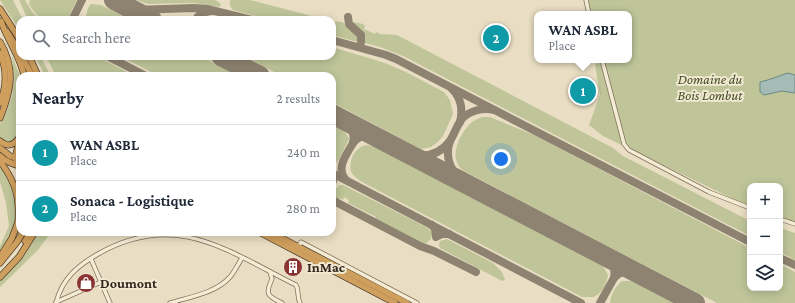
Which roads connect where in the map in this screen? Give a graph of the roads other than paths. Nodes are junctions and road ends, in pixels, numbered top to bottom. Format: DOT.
graph roads {
  1 [pos="586,0"];
  2 [pos="0,9"];
  3 [pos="588,11"];
  4 [pos="0,21"];
  5 [pos="16,34"];
  6 [pos="0,42"];
  7 [pos="16,46"];
  8 [pos="0,53"];
  9 [pos="16,56"];
  10 [pos="18,60"];
  11 [pos="24,60"];
  12 [pos="31,60"];
  13 [pos="603,63"];
  14 [pos="22,72"];
  15 [pos="30,72"];
  16 [pos="36,72"];
  17 [pos="0,103"];
  18 [pos="0,118"];
  19 [pos="0,141"];
  20 [pos="16,142"];
  21 [pos="0,148"];
  22 [pos="0,156"];
  23 [pos="16,159"];
  24 [pos="0,161"];
  25 [pos="16,165"];
  26 [pos="16,189"];
  27 [pos="747,207"];
  28 [pos="783,220"];
  29 [pos="795,224"];
  30 [pos="16,228"];
  31 [pos="20,236"];
  32 [pos="28,236"];
  33 [pos="33,236"];
  34 [pos="145,236"];
  35 [pos="185,236"];
  36 [pos="267,236"];
  37 [pos="280,236"];
  38 [pos="299,244"];
  39 [pos="0,257"];
  40 [pos="242,258"];
  41 [pos="91,259"];
  42 [pos="0,263"];
  43 [pos="270,271"];
  44 [pos="0,273"];
  45 [pos="0,276"];
  46 [pos="101,282"];
  47 [pos="56,303"];
  48 [pos="110,303"];
  49 [pos="170,303"];
  50 [pos="282,303"];
  51 [pos="300,303"];
  52 [pos="395,303"];
  53 [pos="407,303"];
  54 [pos="417,303"];
  1 -- 3 [label="street"];
  2 -- 5 [label="highway"];
  4 -- 7 [label="highway"];
  4 -- 9 [label="highway"];
  6 -- 18 [label="highway"];
  8 -- 17 [label="highway"];
  10 -- 14 [label="highway"];
  11 -- 15 [label="highway"];
  12 -- 16 [label="highway"];
  13 -- 27 [label="street"];
  19 -- 20 [label="highway"];
  21 -- 23 [label="highway"];
  22 -- 25 [label="highway"];
  24 -- 26 [label="highway"];
  28 -- 29 [label="street"];
  30 -- 39 [label="highway"];
  31 -- 42 [label="highway"];
  32 -- 44 [label="highway"];
  33 -- 45 [label="highway"];
  34 -- 41 [label="street"];
  35 -- 40 [label="street"];
  36 -- 52 [label="highway"];
  37 -- 38 [label="highway"];
  38 -- 53 [label="highway"];
  38 -- 54 [label="street"];
  40 -- 43 [label="street"];
  40 -- 49 [label="street"];
  41 -- 46 [label="street"];
  41 -- 47 [label="street"];
  43 -- 50 [label="street"];
  43 -- 51 [label="street"];
  46 -- 47 [label="street"];
  46 -- 48 [label="street"];
}
